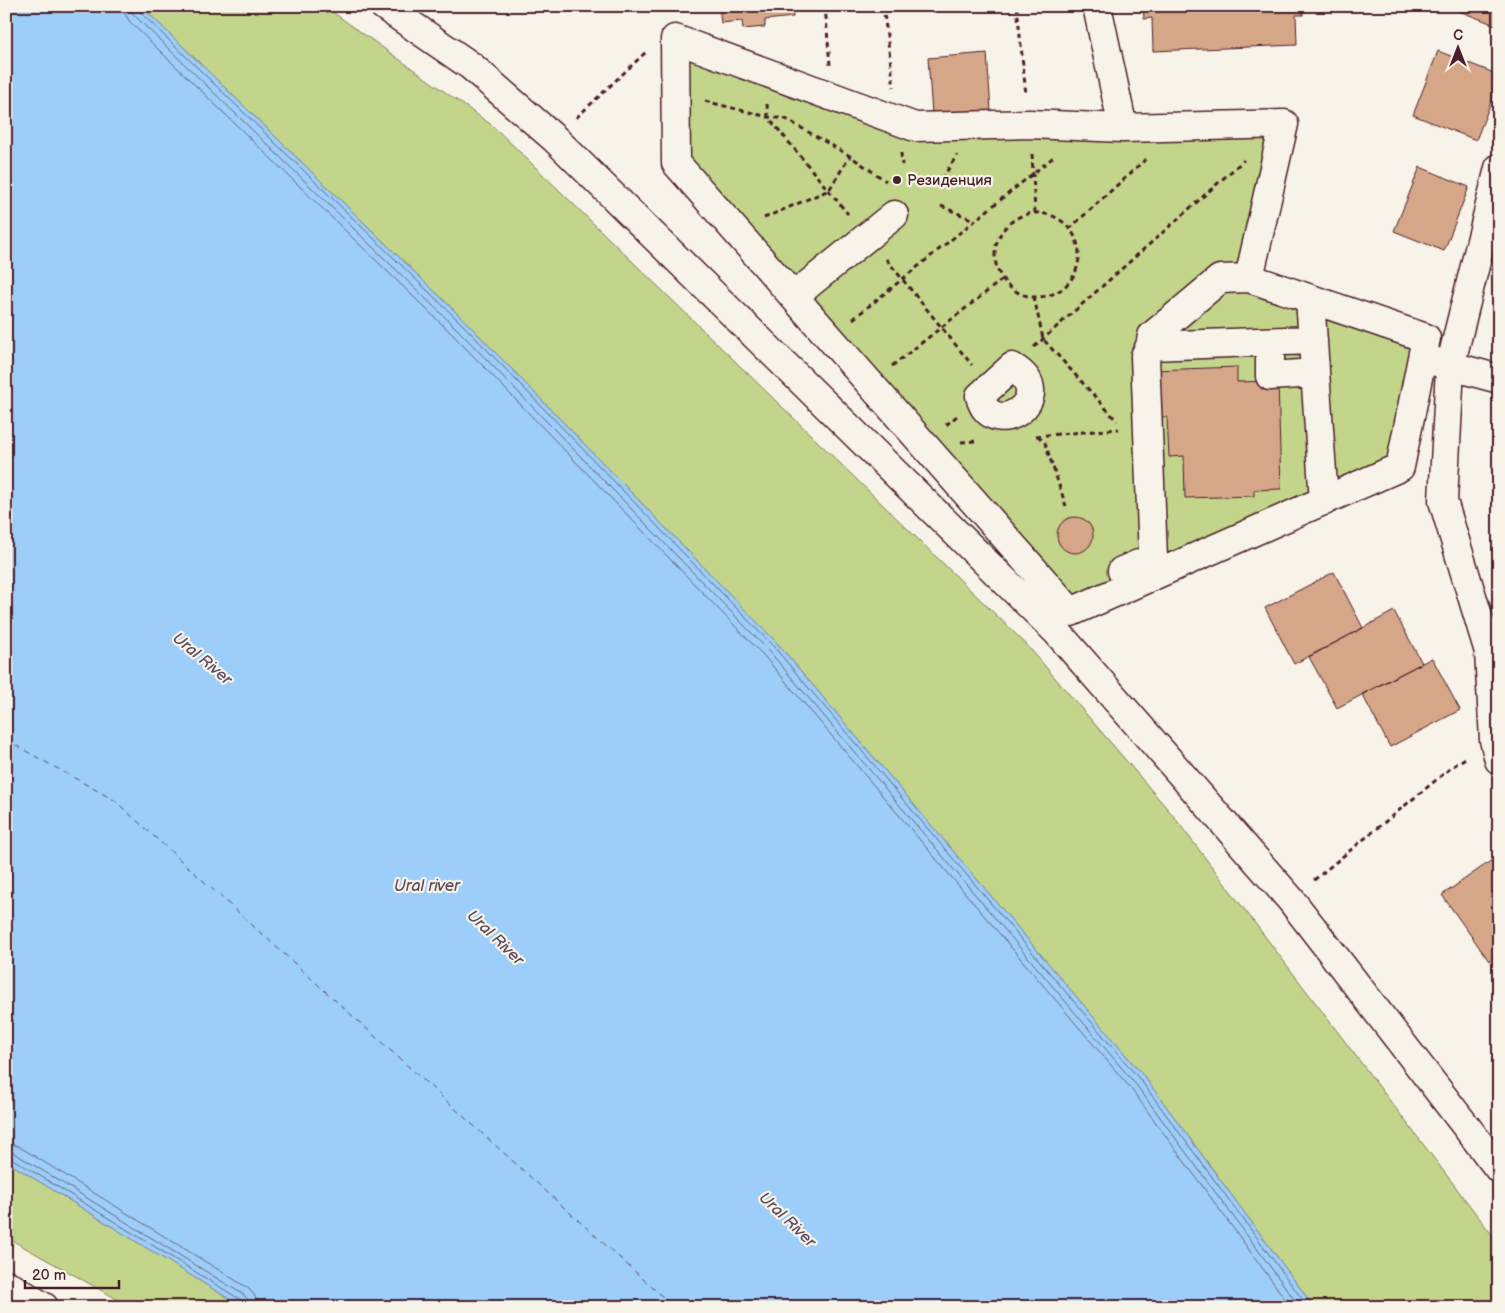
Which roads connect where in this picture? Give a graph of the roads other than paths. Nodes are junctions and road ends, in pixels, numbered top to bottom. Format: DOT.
graph roads {
  1 [pos="384,6"];
  2 [pos="1097,6"];
  3 [pos="1123,128"];
  4 [pos="1499,168"];
  5 [pos="894,215"];
  6 [pos="1249,278"];
  7 [pos="794,296"];
  8 [pos="1310,299"];
  9 [pos="1313,340"];
  10 [pos="1270,342"];
  11 [pos="1150,346"];
  12 [pos="1422,357"];
  13 [pos="1450,367"];
  14 [pos="1315,374"];
  15 [pos="1270,376"];
  16 [pos="1499,379"];
  17 [pos="1016,414"];
  18 [pos="1324,500"];
  19 [pos="1115,593"];
  20 [pos="1496,750"];
  21 [pos="1499,1169"];
  22 [pos="6,1284"];
  23 [pos="44,1307"];
  1 -- 21 [label="street"];
  2 -- 3 [label="street"];
  3 -- 6 [label="street"];
  3 -- 7 [label="street"];
  4 -- 13 [label="street"];
  5 -- 7 [label="street"];
  6 -- 8 [label="street"];
  6 -- 11 [label="street"];
  7 -- 19 [label="street"];
  8 -- 9 [label="street"];
  8 -- 12 [label="street"];
  9 -- 10 [label="street"];
  9 -- 14 [label="street"];
  9 -- 15 [label="street"];
  10 -- 11 [label="street"];
  10 -- 15 [label="street"];
  11 -- 19 [label="street"];
  12 -- 13 [label="street"];
  12 -- 18 [label="street"];
  13 -- 16 [label="street"];
  13 -- 20 [label="street"];
  14 -- 15 [label="street"];
  14 -- 18 [label="street"];
  17 -- 17 [label="street"];
  18 -- 19 [label="street"];
  22 -- 23 [label="street"];
}
